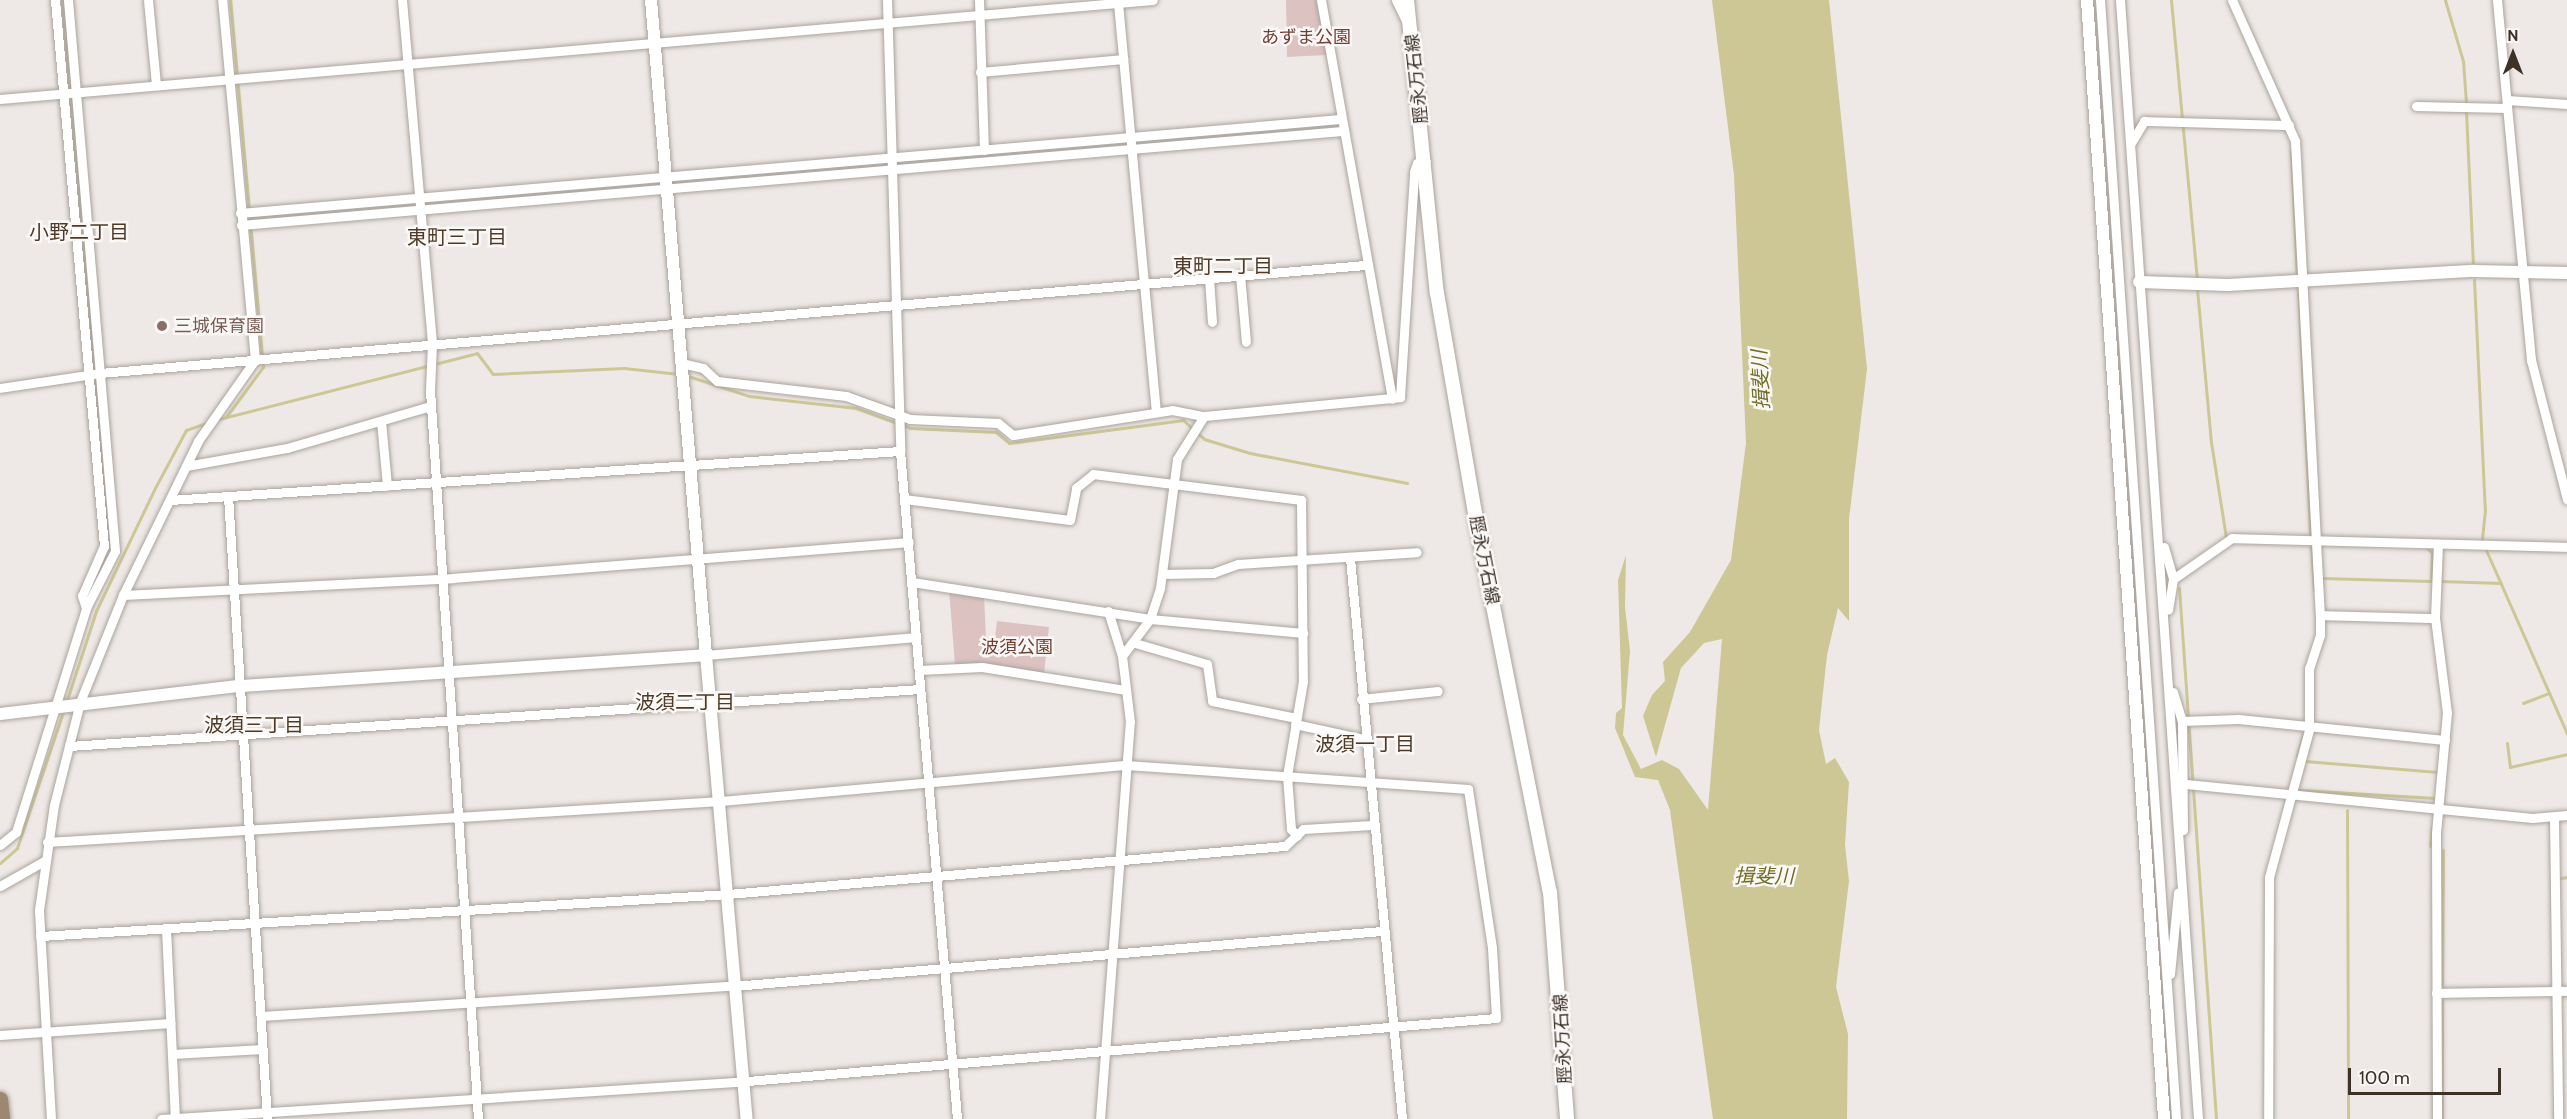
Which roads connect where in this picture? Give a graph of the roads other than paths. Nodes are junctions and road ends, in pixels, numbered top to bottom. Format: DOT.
graph roads {
  1 [pos="55,0"];
  2 [pos="68,0"];
  3 [pos="148,0"];
  4 [pos="222,0"];
  5 [pos="402,0"];
  6 [pos="651,0"];
  7 [pos="887,0"];
  8 [pos="979,0"];
  9 [pos="1153,0"];
  10 [pos="1321,0"];
  11 [pos="1396,0"];
  12 [pos="1407,0"];
  13 [pos="2087,0"];
  14 [pos="2100,0"];
  15 [pos="2120,0"];
  16 [pos="2232,0"];
  17 [pos="2498,0"];
  18 [pos="1118,3"];
  19 [pos="976,15"];
  20 [pos="888,22"];
  21 [pos="1412,32"];
  22 [pos="655,43"];
  23 [pos="1123,59"];
  24 [pos="408,65"];
  25 [pos="980,72"];
  26 [pos="228,79"];
  27 [pos="156,85"];
  28 [pos="76,92"];
  29 [pos="64,93"];
  30 [pos="0,99"];
  31 [pos="2507,104"];
  32 [pos="2567,104"];
  33 [pos="2416,106"];
  34 [pos="1340,119"];
  35 [pos="2289,126"];
  36 [pos="1342,131"];
  37 [pos="1131,137"];
  38 [pos="2130,143"];
  39 [pos="1132,149"];
  40 [pos="984,150"];
  41 [pos="890,157"];
  42 [pos="1426,161"];
  43 [pos="890,170"];
  44 [pos="666,177"];
  45 [pos="667,191"];
  46 [pos="419,197"];
  47 [pos="420,211"];
  48 [pos="240,213"];
  49 [pos="241,225"];
  50 [pos="1366,265"];
  51 [pos="2523,271"];
  52 [pos="2567,273"];
  53 [pos="1240,275"];
  54 [pos="1209,278"];
  55 [pos="2139,282"];
  56 [pos="2302,282"];
  57 [pos="1143,283"];
  58 [pos="896,304"];
  59 [pos="1212,322"];
  60 [pos="678,323"];
  61 [pos="1246,342"];
  62 [pos="432,344"];
  63 [pos="255,360"];
  64 [pos="681,363"];
  65 [pos="100,373"];
  66 [pos="88,375"];
  67 [pos="0,388"];
  68 [pos="1392,399"];
  69 [pos="431,406"];
  70 [pos="1156,412"];
  71 [pos="898,415"];
  72 [pos="1204,416"];
  73 [pos="381,422"];
  74 [pos="900,451"];
  75 [pos="186,466"];
  76 [pos="691,467"];
  77 [pos="2563,470"];
  78 [pos="1175,482"];
  79 [pos="436,483"];
  80 [pos="387,486"];
  81 [pos="228,496"];
  82 [pos="904,499"];
  83 [pos="170,500"];
  84 [pos="2567,500"];
  85 [pos="2159,532"];
  86 [pos="2315,539"];
  87 [pos="909,542"];
  88 [pos="2438,544"];
  89 [pos="2567,547"];
  90 [pos="1417,552"];
  91 [pos="1350,558"];
  92 [pos="698,560"];
  93 [pos="1299,563"];
  94 [pos="1161,574"];
  95 [pos="442,577"];
  96 [pos="2173,579"];
  97 [pos="912,582"];
  98 [pos="234,590"];
  99 [pos="123,595"];
  100 [pos="86,608"];
  101 [pos="1108,611"];
  102 [pos="2320,615"];
  103 [pos="2435,618"];
  104 [pos="1150,619"];
  105 [pos="2165,627"];
  106 [pos="1303,633"];
  107 [pos="916,637"];
  108 [pos="1135,643"];
  109 [pos="706,655"];
  110 [pos="1122,656"];
  111 [pos="919,670"];
  112 [pos="449,672"];
  113 [pos="2168,676"];
  114 [pos="240,686"];
  115 [pos="920,689"];
  116 [pos="1126,690"];
  117 [pos="1438,691"];
  118 [pos="1361,699"];
  119 [pos="80,702"];
  120 [pos="712,707"];
  121 [pos="53,708"];
  122 [pos="0,714"];
  123 [pos="1296,721"];
  124 [pos="2182,721"];
  125 [pos="452,723"];
  126 [pos="2309,730"];
  127 [pos="244,737"];
  128 [pos="1364,739"];
  129 [pos="2445,740"];
  130 [pos="69,747"];
  131 [pos="1126,765"];
  132 [pos="1287,776"];
  133 [pos="928,783"];
  134 [pos="1369,783"];
  135 [pos="2186,784"];
  136 [pos="2291,797"];
  137 [pos="721,801"];
  138 [pos="2438,807"];
  139 [pos="2567,815"];
  140 [pos="458,817"];
  141 [pos="2554,818"];
  142 [pos="1372,825"];
  143 [pos="250,830"];
  144 [pos="1297,836"];
  145 [pos="46,842"];
  146 [pos="0,845"];
  147 [pos="2181,860"];
  148 [pos="44,861"];
  149 [pos="1118,861"];
  150 [pos="937,876"];
  151 [pos="0,886"];
  152 [pos="728,894"];
  153 [pos="464,911"];
  154 [pos="256,924"];
  155 [pos="166,929"];
  156 [pos="1381,931"];
  157 [pos="40,936"];
  158 [pos="1111,953"];
  159 [pos="945,969"];
  160 [pos="735,986"];
  161 [pos="2167,988"];
  162 [pos="2567,991"];
  163 [pos="2556,992"];
  164 [pos="2436,993"];
  165 [pos="471,1004"];
  166 [pos="262,1016"];
  167 [pos="171,1023"];
  168 [pos="1394,1028"];
  169 [pos="46,1031"];
  170 [pos="0,1035"];
  171 [pos="263,1049"];
  172 [pos="1105,1050"];
  173 [pos="172,1054"];
  174 [pos="953,1064"];
  175 [pos="744,1081"];
  176 [pos="0,1099"];
  177 [pos="477,1100"];
  178 [pos="267,1116"];
  179 [pos="2,1119"];
  180 [pos="51,1119"];
  181 [pos="161,1119"];
  182 [pos="175,1119"];
  183 [pos="478,1119"];
  184 [pos="747,1119"];
  185 [pos="957,1119"];
  186 [pos="1100,1119"];
  187 [pos="1402,1119"];
  188 [pos="1567,1119"];
  189 [pos="2164,1119"];
  190 [pos="2176,1119"];
  191 [pos="2198,1119"];
  192 [pos="2268,1119"];
  193 [pos="2437,1119"];
  194 [pos="2558,1119"];
  1 -- 29 [label="street"];
  2 -- 28 [label="street"];
  3 -- 27 [label="street"];
  4 -- 26 [label="street"];
  5 -- 24 [label="street"];
  6 -- 22 [label="street"];
  7 -- 20 [label="street"];
  8 -- 19 [label="street"];
  9 -- 18 [label="street"];
  10 -- 34 [label="street"];
  11 -- 21 [label="street"];
  12 -- 21 [label="main road, 脛永万石線"];
  13 -- 189 [label="street"];
  14 -- 161 [label="street"];
  15 -- 38 [label="street"];
  16 -- 35 [label="street"];
  17 -- 31 [label="street"];
  18 -- 19 [label="street"];
  18 -- 23 [label="street"];
  19 -- 20 [label="street"];
  19 -- 25 [label="street"];
  20 -- 22 [label="street"];
  20 -- 41 [label="street"];
  21 -- 42 [label="main road, 脛永万石線"];
  22 -- 24 [label="street"];
  22 -- 44 [label="street"];
  23 -- 25 [label="street"];
  23 -- 37 [label="street"];
  24 -- 26 [label="street"];
  24 -- 46 [label="street"];
  25 -- 40 [label="street"];
  26 -- 27 [label="street"];
  26 -- 48 [label="street"];
  27 -- 28 [label="street"];
  28 -- 29 [label="street"];
  28 -- 65 [label="street"];
  29 -- 30 [label="street"];
  29 -- 66 [label="street"];
  31 -- 32 [label="street"];
  31 -- 33 [label="street"];
  31 -- 51 [label="street"];
  34 -- 36 [label="street"];
  34 -- 37 [label="street"];
  35 -- 38 [label="street"];
  35 -- 56 [label="street"];
  36 -- 39 [label="street"];
  36 -- 50 [label="street"];
  37 -- 39 [label="street"];
  37 -- 40 [label="street"];
  38 -- 55 [label="street"];
  39 -- 43 [label="street"];
  39 -- 57 [label="street"];
  40 -- 41 [label="street"];
  41 -- 43 [label="street"];
  41 -- 44 [label="street"];
  42 -- 68 [label="street"];
  42 -- 188 [label="main road, 脛永万石線"];
  43 -- 45 [label="street"];
  43 -- 58 [label="street"];
  44 -- 45 [label="street"];
  44 -- 46 [label="street"];
  45 -- 47 [label="street"];
  45 -- 60 [label="street"];
  46 -- 47 [label="street"];
  46 -- 48 [label="street"];
  47 -- 49 [label="street"];
  47 -- 62 [label="street"];
  48 -- 49 [label="street"];
  49 -- 63 [label="street"];
  50 -- 53 [label="street"];
  50 -- 68 [label="street"];
  51 -- 52 [label="street"];
  51 -- 56 [label="street"];
  51 -- 77 [label="street"];
  53 -- 54 [label="street"];
  53 -- 61 [label="street"];
  54 -- 57 [label="street"];
  54 -- 59 [label="street"];
  55 -- 56 [label="street"];
  55 -- 85 [label="street"];
  56 -- 86 [label="street"];
  57 -- 58 [label="street"];
  57 -- 70 [label="street"];
  58 -- 60 [label="street"];
  58 -- 71 [label="street"];
  60 -- 62 [label="street"];
  60 -- 64 [label="street"];
  62 -- 63 [label="street"];
  62 -- 69 [label="street"];
  63 -- 65 [label="street"];
  63 -- 75 [label="street"];
  64 -- 71 [label="street"];
  64 -- 76 [label="street"];
  65 -- 66 [label="street"];
  65 -- 100 [label="street"];
  66 -- 67 [label="street"];
  66 -- 100 [label="street"];
  68 -- 72 [label="street"];
  69 -- 73 [label="street"];
  69 -- 79 [label="street"];
  70 -- 71 [label="street"];
  70 -- 72 [label="street"];
  71 -- 74 [label="street"];
  72 -- 78 [label="street"];
  73 -- 75 [label="street"];
  73 -- 80 [label="street"];
  74 -- 76 [label="street"];
  74 -- 82 [label="street"];
  75 -- 83 [label="street"];
  76 -- 79 [label="street"];
  76 -- 92 [label="street"];
  77 -- 84 [label="street"];
  78 -- 82 [label="street"];
  78 -- 93 [label="street"];
  78 -- 94 [label="street"];
  79 -- 80 [label="street"];
  79 -- 95 [label="street"];
  80 -- 81 [label="street"];
  81 -- 83 [label="street"];
  81 -- 98 [label="street"];
  82 -- 87 [label="street"];
  83 -- 99 [label="street"];
  85 -- 96 [label="street"];
  85 -- 105 [label="street"];
  86 -- 88 [label="street"];
  86 -- 96 [label="street"];
  86 -- 102 [label="street"];
  87 -- 92 [label="street"];
  87 -- 97 [label="street"];
  88 -- 89 [label="street"];
  88 -- 103 [label="street"];
  90 -- 91 [label="street"];
  91 -- 93 [label="street"];
  91 -- 118 [label="street"];
  92 -- 95 [label="street"];
  92 -- 109 [label="street"];
  93 -- 94 [label="street"];
  93 -- 106 [label="street"];
  94 -- 104 [label="street"];
  95 -- 98 [label="street"];
  95 -- 112 [label="street"];
  96 -- 105 [label="street"];
  97 -- 101 [label="street"];
  97 -- 107 [label="street"];
  98 -- 99 [label="street"];
  98 -- 114 [label="street"];
  99 -- 119 [label="street"];
  100 -- 121 [label="street"];
  101 -- 104 [label="street"];
  101 -- 110 [label="street"];
  102 -- 103 [label="street"];
  102 -- 126 [label="street"];
  103 -- 129 [label="street"];
  104 -- 106 [label="street"];
  104 -- 108 [label="street"];
  105 -- 113 [label="street"];
  106 -- 123 [label="street"];
  107 -- 109 [label="street"];
  107 -- 111 [label="street"];
  108 -- 110 [label="street"];
  108 -- 123 [label="street"];
  109 -- 112 [label="street"];
  109 -- 120 [label="street"];
  110 -- 116 [label="street"];
  111 -- 115 [label="street"];
  111 -- 116 [label="street"];
  112 -- 114 [label="street"];
  112 -- 125 [label="street"];
  113 -- 124 [label="street"];
  113 -- 147 [label="street"];
  114 -- 119 [label="street"];
  114 -- 127 [label="street"];
  115 -- 120 [label="street"];
  115 -- 133 [label="street"];
  116 -- 131 [label="street"];
  117 -- 118 [label="street"];
  118 -- 128 [label="street"];
  119 -- 121 [label="street"];
  119 -- 130 [label="street"];
  120 -- 125 [label="street"];
  120 -- 137 [label="street"];
  121 -- 122 [label="street"];
  121 -- 146 [label="street"];
  123 -- 128 [label="street"];
  123 -- 132 [label="street"];
  124 -- 126 [label="street"];
  124 -- 135 [label="street"];
  125 -- 127 [label="street"];
  125 -- 140 [label="street"];
  126 -- 129 [label="street"];
  126 -- 136 [label="street"];
  127 -- 130 [label="street"];
  127 -- 143 [label="street"];
  128 -- 134 [label="street"];
  129 -- 138 [label="street"];
  130 -- 145 [label="street"];
  131 -- 132 [label="street"];
  131 -- 133 [label="street"];
  131 -- 149 [label="street"];
  132 -- 134 [label="street"];
  132 -- 144 [label="street"];
  133 -- 137 [label="street"];
  133 -- 150 [label="street"];
  134 -- 142 [label="street"];
  134 -- 168 [label="street"];
  135 -- 136 [label="street"];
  135 -- 147 [label="street"];
  136 -- 138 [label="street"];
  136 -- 192 [label="street"];
  137 -- 140 [label="street"];
  137 -- 152 [label="street"];
  138 -- 141 [label="street"];
  138 -- 164 [label="street"];
  139 -- 141 [label="street"];
  140 -- 143 [label="street"];
  140 -- 153 [label="street"];
  141 -- 163 [label="street"];
  142 -- 144 [label="street"];
  142 -- 156 [label="street"];
  143 -- 145 [label="street"];
  143 -- 154 [label="street"];
  144 -- 149 [label="street"];
  145 -- 148 [label="street"];
  147 -- 161 [label="street"];
  147 -- 191 [label="street"];
  148 -- 151 [label="street"];
  148 -- 157 [label="street"];
  149 -- 150 [label="street"];
  149 -- 158 [label="street"];
  150 -- 152 [label="street"];
  150 -- 159 [label="street"];
  152 -- 153 [label="street"];
  152 -- 160 [label="street"];
  153 -- 154 [label="street"];
  153 -- 165 [label="street"];
  154 -- 155 [label="street"];
  154 -- 166 [label="street"];
  155 -- 157 [label="street"];
  155 -- 167 [label="street"];
  156 -- 158 [label="street"];
  156 -- 168 [label="street"];
  157 -- 169 [label="street"];
  158 -- 159 [label="street"];
  158 -- 172 [label="street"];
  159 -- 160 [label="street"];
  159 -- 174 [label="street"];
  160 -- 165 [label="street"];
  160 -- 175 [label="street"];
  161 -- 190 [label="street"];
  162 -- 163 [label="street"];
  163 -- 164 [label="street"];
  163 -- 194 [label="street"];
  164 -- 193 [label="street"];
  165 -- 166 [label="street"];
  165 -- 177 [label="street"];
  166 -- 171 [label="street"];
  167 -- 169 [label="street"];
  167 -- 173 [label="street"];
  168 -- 172 [label="street"];
  168 -- 187 [label="street"];
  169 -- 170 [label="street"];
  169 -- 180 [label="street"];
  171 -- 173 [label="street"];
  171 -- 178 [label="street"];
  172 -- 174 [label="street"];
  172 -- 186 [label="street"];
  173 -- 182 [label="street"];
  174 -- 175 [label="street"];
  174 -- 185 [label="street"];
  175 -- 177 [label="street"];
  175 -- 184 [label="street"];
  176 -- 179 [label="main road"];
  177 -- 178 [label="street"];
  177 -- 183 [label="street"];
  178 -- 182 [label="street"];
  181 -- 182 [label="street"];
}
